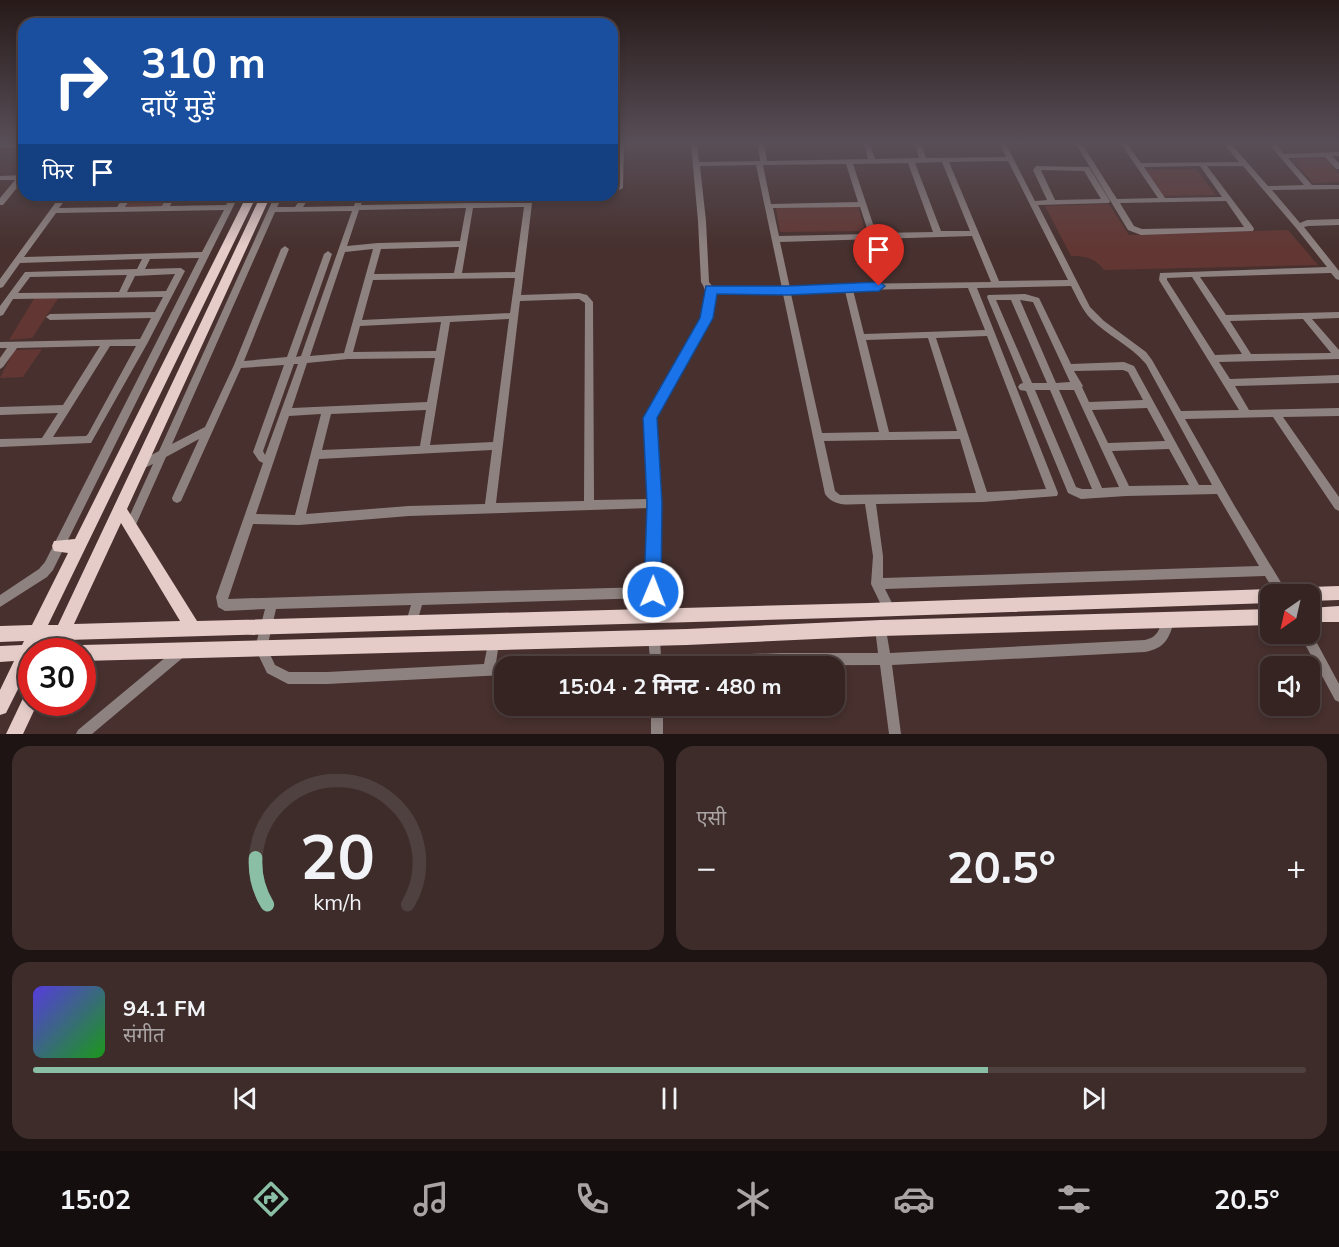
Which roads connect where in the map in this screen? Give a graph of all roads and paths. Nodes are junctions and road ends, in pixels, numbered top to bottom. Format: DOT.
graph roads {
  1 [pos="698,178"];
  2 [pos="765,178"];
  3 [pos="855,178"];
  4 [pos="918,178"];
  5 [pos="952,178"];
  6 [pos="1021,178"];
  7 [pos="1041,178"];
  8 [pos="1092,178"];
  9 [pos="1101,178"];
  10 [pos="1148,178"];
  11 [pos="1213,178"];
  12 [pos="1257,178"];
  13 [pos="1301,178"];
  14 [pos="18,182"];
  15 [pos="1339,187"];
  16 [pos="1266,188"];
  17 [pos="1310,188"];
  18 [pos="1228,198"];
  19 [pos="1163,200"];
  20 [pos="61,201"];
  21 [pos="125,201"];
  22 [pos="169,201"];
  23 [pos="232,201"];
  24 [pos="249,201"];
  25 [pos="263,201"];
  26 [pos="276,201"];
  27 [pos="303,201"];
  28 [pos="360,201"];
  29 [pos="509,201"];
  30 [pos="528,201"];
  31 [pos="1115,201"];
  32 [pos="1052,202"];
  33 [pos="0,203"];
  34 [pos="1034,203"];
  35 [pos="864,204"];
  36 [pos="470,205"];
  37 [pos="770,206"];
  38 [pos="228,207"];
  39 [pos="357,207"];
  40 [pos="164,209"];
  41 [pos="297,209"];
  42 [pos="119,210"];
  43 [pos="272,210"];
  44 [pos="54,211"];
  45 [pos="1339,222"];
  46 [pos="1299,226"];
  47 [pos="975,233"];
  48 [pos="873,235"];
  49 [pos="938,235"];
  50 [pos="776,239"];
  51 [pos="463,244"];
  52 [pos="378,246"];
  53 [pos="285,249"];
  54 [pos="343,249"];
  55 [pos="328,254"];
  56 [pos="204,255"];
  57 [pos="148,256"];
  58 [pos="138,257"];
  59 [pos="18,260"];
  60 [pos="1333,270"];
  61 [pos="134,273"];
  62 [pos="519,274"];
  63 [pos="1194,274"];
  64 [pos="458,275"];
  65 [pos="370,277"];
  66 [pos="1339,277"];
  67 [pos="1075,283"];
  68 [pos="996,284"];
  69 [pos="0,285"];
  70 [pos="970,285"];
  71 [pos="848,287"];
  72 [pos="710,289"];
  73 [pos="788,291"];
  74 [pos="169,294"];
  75 [pos="120,295"];
  76 [pos="11,296"];
  77 [pos="1014,297"];
  78 [pos="516,298"];
  79 [pos="0,313"];
  80 [pos="158,315"];
  81 [pos="1339,315"];
  82 [pos="513,316"];
  83 [pos="1305,316"];
  84 [pos="50,317"];
  85 [pos="1223,318"];
  86 [pos="446,319"];
  87 [pos="357,323"];
  88 [pos="990,333"];
  89 [pos="931,335"];
  90 [pos="862,337"];
  91 [pos="143,344"];
  92 [pos="0,345"];
  93 [pos="105,345"];
  94 [pos="13,347"];
  95 [pos="0,350"];
  96 [pos="440,354"];
  97 [pos="348,356"];
  98 [pos="1339,356"];
  99 [pos="1249,357"];
  100 [pos="1212,359"];
  101 [pos="304,360"];
  102 [pos="290,363"];
  103 [pos="0,365"];
  104 [pos="238,365"];
  105 [pos="1069,368"];
  106 [pos="1339,379"];
  107 [pos="1227,383"];
  108 [pos="1054,386"];
  109 [pos="1078,386"];
  110 [pos="1012,387"];
  111 [pos="1028,387"];
  112 [pos="1151,404"];
  113 [pos="431,406"];
  114 [pos="1088,406"];
  115 [pos="63,409"];
  116 [pos="327,410"];
  117 [pos="0,411"];
  118 [pos="286,412"];
  119 [pos="1339,412"];
  120 [pos="1275,413"];
  121 [pos="1247,414"];
  122 [pos="1180,415"];
  123 [pos="208,430"];
  124 [pos="885,435"];
  125 [pos="962,435"];
  126 [pos="818,437"];
  127 [pos="45,442"];
  128 [pos="0,443"];
  129 [pos="1173,445"];
  130 [pos="497,446"];
  131 [pos="1106,447"];
  132 [pos="424,450"];
  133 [pos="315,455"];
  134 [pos="162,456"];
  135 [pos="269,460"];
  136 [pos="138,467"];
  137 [pos="1333,488"];
  138 [pos="1196,489"];
  139 [pos="1220,489"];
  140 [pos="1126,491"];
  141 [pos="1099,492"];
  142 [pos="982,497"];
  143 [pos="177,498"];
  144 [pos="870,500"];
  145 [pos="655,503"];
  146 [pos="589,505"];
  147 [pos="1339,506"];
  148 [pos="120,508"];
  149 [pos="490,509"];
  150 [pos="249,519"];
  151 [pos="299,520"];
  152 [pos="130,526"];
  153 [pos="59,546"];
  154 [pos="79,546"];
  155 [pos="1268,571"];
  156 [pos="877,584"];
  157 [pos="1276,584"];
  158 [pos="653,592"];
  159 [pos="1339,593"];
  160 [pos="1320,594"];
  161 [pos="1260,596"];
  162 [pos="418,598"];
  163 [pos="0,601"];
  164 [pos="272,604"];
  165 [pos="889,609"];
  166 [pos="1339,614"];
  167 [pos="1320,615"];
  168 [pos="653,616"];
  169 [pos="1260,617"];
  170 [pos="494,620"];
  171 [pos="1167,621"];
  172 [pos="412,622"];
  173 [pos="266,627"];
  174 [pos="881,628"];
  175 [pos="194,630"];
  176 [pos="35,633"];
  177 [pos="61,633"];
  178 [pos="0,634"];
  179 [pos="34,638"];
  180 [pos="59,638"];
  181 [pos="654,638"];
  182 [pos="493,642"];
  183 [pos="1311,644"];
  184 [pos="261,648"];
  185 [pos="184,650"];
  186 [pos="18,653"];
  187 [pos="96,653"];
  188 [pos="0,654"];
  189 [pos="655,656"];
  190 [pos="885,659"];
  191 [pos="845,660"];
  192 [pos="489,669"];
  193 [pos="494,669"];
  194 [pos="18,673"];
  195 [pos="1339,696"];
  196 [pos="0,706"];
  197 [pos="23,716"];
  198 [pos="657,716"];
  199 [pos="14,734"];
  200 [pos="82,734"];
  201 [pos="657,734"];
  202 [pos="895,734"];
  1 -- 72 [label="street"];
  2 -- 37 [label="street"];
  3 -- 35 [label="street"];
  4 -- 49 [label="street"];
  5 -- 47 [label="street"];
  6 -- 34 [label="street"];
  7 -- 32 [label="street"];
  8 -- 32 [label="street"];
  9 -- 31 [label="street"];
  10 -- 19 [label="street"];
  11 -- 18 [label="street"];
  12 -- 16 [label="street"];
  13 -- 17 [label="street"];
  14 -- 33 [label="street"];
  15 -- 17 [label="street"];
  16 -- 17 [label="street"];
  16 -- 46 [label="street"];
  18 -- 19 [label="street"];
  18 -- 31 [label="street"];
  19 -- 31 [label="street"];
  20 -- 44 [label="street"];
  21 -- 42 [label="street"];
  22 -- 40 [label="street"];
  23 -- 38 [label="street"];
  24 -- 154 [label="main road"];
  25 -- 136 [label="main road"];
  26 -- 43 [label="street"];
  27 -- 41 [label="street"];
  28 -- 39 [label="street"];
  29 -- 36 [label="street"];
  30 -- 62 [label="street"];
  32 -- 34 [label="street"];
  34 -- 67 [label="street"];
  35 -- 37 [label="street"];
  35 -- 48 [label="street"];
  36 -- 39 [label="street"];
  36 -- 51 [label="street"];
  37 -- 50 [label="street"];
  38 -- 40 [label="street"];
  38 -- 56 [label="street"];
  39 -- 41 [label="street"];
  39 -- 54 [label="street"];
  40 -- 42 [label="street"];
  41 -- 43 [label="street"];
  42 -- 44 [label="street"];
  43 -- 134 [label="street"];
  44 -- 59 [label="street"];
  45 -- 46 [label="street"];
  46 -- 60 [label="street"];
  47 -- 49 [label="street"];
  47 -- 68 [label="street"];
  48 -- 49 [label="street"];
  48 -- 50 [label="street"];
  50 -- 73 [label="street"];
  51 -- 52 [label="street"];
  51 -- 64 [label="street"];
  52 -- 54 [label="street"];
  52 -- 65 [label="street"];
  53 -- 104 [label="street"];
  54 -- 101 [label="street"];
  55 -- 102 [label="street"];
  56 -- 57 [label="street"];
  56 -- 153 [label="street"];
  57 -- 58 [label="street"];
  57 -- 61 [label="street"];
  58 -- 59 [label="street"];
  58 -- 61 [label="street"];
  59 -- 69 [label="street"];
  60 -- 63 [label="street"];
  60 -- 66 [label="street"];
  61 -- 74 [label="street"];
  61 -- 75 [label="street"];
  61 -- 76 [label="street"];
  62 -- 64 [label="street"];
  62 -- 78 [label="street"];
  63 -- 85 [label="street"];
  63 -- 100 [label="street"];
  64 -- 65 [label="street"];
  65 -- 87 [label="street"];
  67 -- 68 [label="street"];
  67 -- 122 [label="street"];
  68 -- 70 [label="street"];
  70 -- 71 [label="street"];
  70 -- 88 [label="street"];
  71 -- 73 [label="street"];
  71 -- 90 [label="street"];
  72 -- 73 [label="street"];
  72 -- 145 [label="street"];
  73 -- 126 [label="street"];
  74 -- 75 [label="street"];
  74 -- 80 [label="street"];
  75 -- 76 [label="street"];
  76 -- 79 [label="street"];
  77 -- 105 [label="street"];
  77 -- 108 [label="street"];
  77 -- 111 [label="street"];
  78 -- 82 [label="street"];
  78 -- 146 [label="street"];
  80 -- 84 [label="street"];
  80 -- 91 [label="street"];
  81 -- 83 [label="street"];
  82 -- 86 [label="street"];
  82 -- 130 [label="street"];
  83 -- 85 [label="street"];
  83 -- 98 [label="street"];
  85 -- 99 [label="street"];
  86 -- 87 [label="street"];
  86 -- 96 [label="street"];
  87 -- 97 [label="street"];
  88 -- 89 [label="street"];
  88 -- 110 [label="street"];
  89 -- 90 [label="street"];
  89 -- 125 [label="street"];
  90 -- 124 [label="street"];
  91 -- 93 [label="street"];
  91 -- 127 [label="street"];
  92 -- 94 [label="street"];
  93 -- 94 [label="street"];
  93 -- 115 [label="street"];
  94 -- 95 [label="street"];
  94 -- 103 [label="street"];
  96 -- 97 [label="street"];
  96 -- 113 [label="street"];
  97 -- 101 [label="street"];
  98 -- 99 [label="street"];
  99 -- 100 [label="street"];
  100 -- 107 [label="street"];
  101 -- 102 [label="street"];
  101 -- 118 [label="street"];
  102 -- 104 [label="street"];
  102 -- 135 [label="street"];
  104 -- 123 [label="street"];
  105 -- 109 [label="street"];
  105 -- 112 [label="street"];
  106 -- 107 [label="street"];
  107 -- 121 [label="street"];
  108 -- 109 [label="street"];
  108 -- 111 [label="street"];
  108 -- 141 [label="street"];
  109 -- 114 [label="street"];
  110 -- 111 [label="street"];
  110 -- 142 [label="street"];
  111 -- 141 [label="street"];
  112 -- 114 [label="street"];
  112 -- 129 [label="street"];
  113 -- 116 [label="street"];
  113 -- 132 [label="street"];
  114 -- 131 [label="street"];
  115 -- 117 [label="street"];
  115 -- 127 [label="street"];
  116 -- 118 [label="street"];
  116 -- 133 [label="street"];
  118 -- 135 [label="street"];
  119 -- 120 [label="street"];
  120 -- 121 [label="street"];
  120 -- 137 [label="street"];
  121 -- 122 [label="street"];
  122 -- 139 [label="street"];
  123 -- 134 [label="street"];
  123 -- 143 [label="street"];
  124 -- 125 [label="street"];
  124 -- 126 [label="street"];
  125 -- 142 [label="street"];
  126 -- 144 [label="street"];
  127 -- 128 [label="street"];
  129 -- 131 [label="street"];
  129 -- 138 [label="street"];
  130 -- 132 [label="street"];
  130 -- 149 [label="street"];
  131 -- 140 [label="street"];
  132 -- 133 [label="street"];
  133 -- 151 [label="street"];
  134 -- 136 [label="street"];
  134 -- 152 [label="street"];
  135 -- 150 [label="street"];
  136 -- 148 [label="main road"];
  137 -- 147 [label="street"];
  138 -- 139 [label="street"];
  138 -- 140 [label="street"];
  139 -- 155 [label="street"];
  140 -- 141 [label="street"];
  142 -- 144 [label="street"];
  144 -- 156 [label="street"];
  145 -- 146 [label="street"];
  145 -- 158 [label="street"];
  146 -- 149 [label="street"];
  148 -- 152 [label="main road"];
  148 -- 177 [label="main road"];
  149 -- 151 [label="street"];
  150 -- 151 [label="street"];
  150 -- 164 [label="street"];
  152 -- 175 [label="main road"];
  153 -- 154 [label="main road"];
  153 -- 163 [label="street"];
  154 -- 176 [label="main road"];
  155 -- 156 [label="street"];
  155 -- 157 [label="street"];
  156 -- 165 [label="street"];
  158 -- 162 [label="street"];
  158 -- 168 [label="street"];
  159 -- 160 [label="main road"];
  161 -- 165 [label="main road"];
  162 -- 164 [label="street"];
  162 -- 172 [label="street"];
  164 -- 173 [label="street"];
  165 -- 168 [label="main road"];
  166 -- 167 [label="main road"];
  168 -- 170 [label="main road"];
  168 -- 181 [label="main road"];
  169 -- 171 [label="main road"];
  170 -- 172 [label="main road"];
  170 -- 182 [label="main road"];
  171 -- 174 [label="main road"];
  171 -- 190 [label="street"];
  172 -- 173 [label="main road"];
  173 -- 175 [label="main road"];
  173 -- 184 [label="street"];
  174 -- 181 [label="main road"];
  174 -- 190 [label="street"];
  175 -- 177 [label="main road"];
  176 -- 177 [label="main road"];
  176 -- 178 [label="main road"];
  176 -- 179 [label="main road"];
  177 -- 180 [label="main road"];
  181 -- 182 [label="main road"];
  181 -- 189 [label="street"];
  182 -- 184 [label="main road"];
  182 -- 192 [label="street"];
  183 -- 195 [label="street"];
  184 -- 185 [label="main road"];
  184 -- 192 [label="street"];
  185 -- 187 [label="main road"];
  185 -- 200 [label="street"];
  186 -- 188 [label="main road"];
  190 -- 191 [label="street"];
  190 -- 202 [label="street"];
  192 -- 193 [label="street"];
  194 -- 196 [label="main road"];
  197 -- 199 [label="main road"];
  198 -- 201 [label="street"];
}
